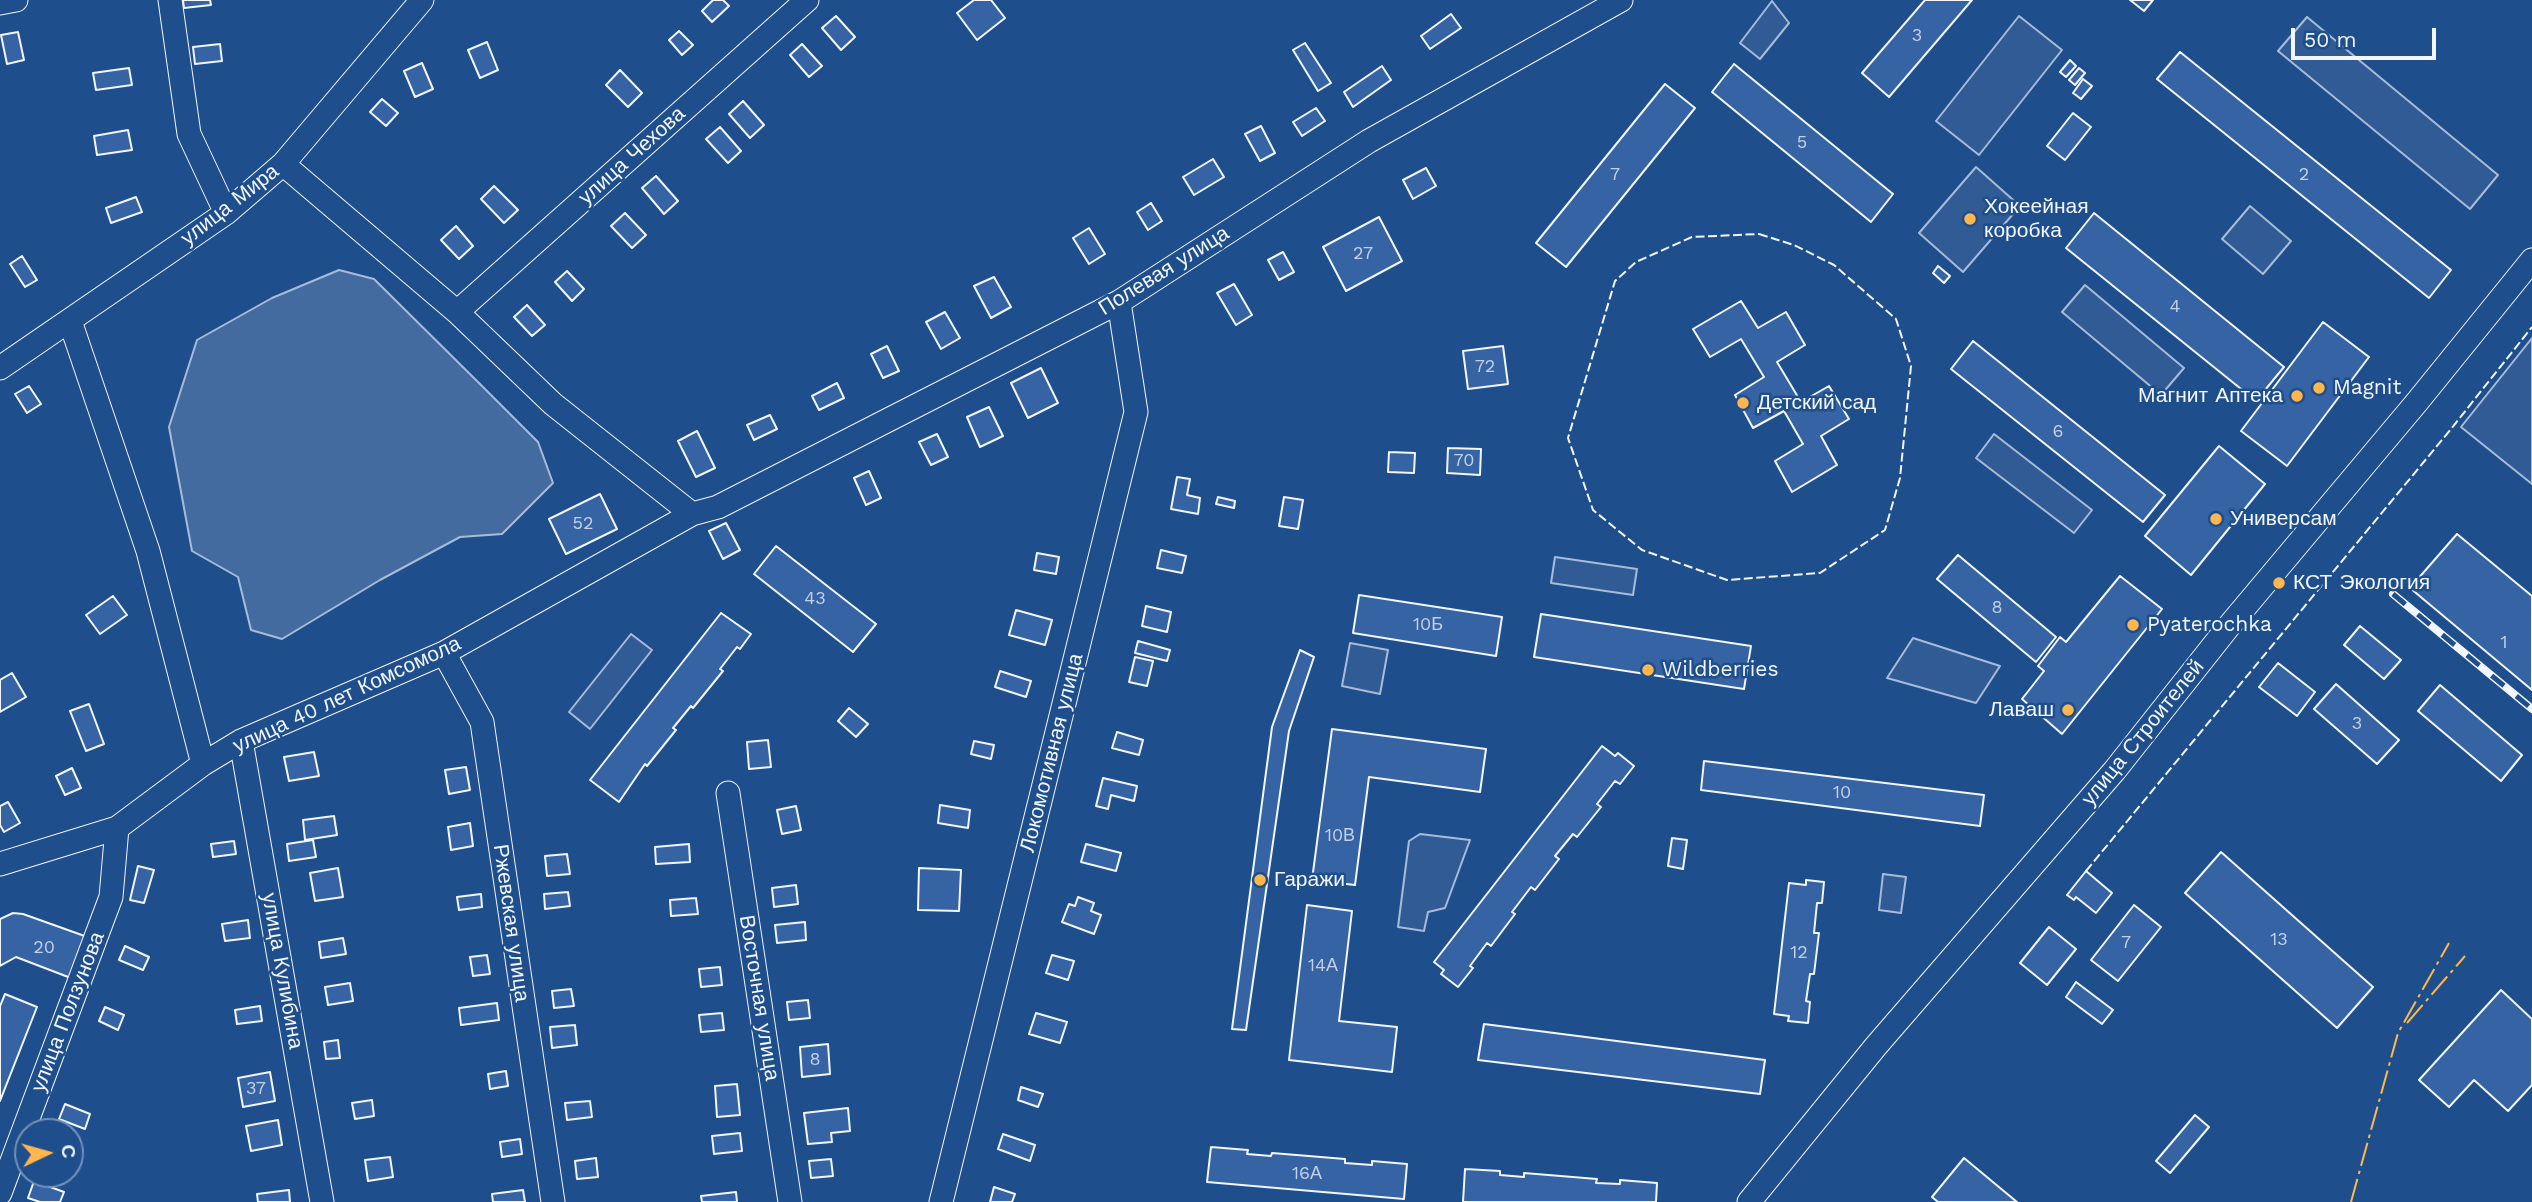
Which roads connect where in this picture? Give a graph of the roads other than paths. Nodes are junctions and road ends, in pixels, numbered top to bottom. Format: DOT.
graph roads {
  1 [pos="16,0"];
  2 [pos="170,0"];
  3 [pos="422,0"];
  4 [pos="807,0"];
  5 [pos="1621,0"];
  6 [pos="0,3"];
  7 [pos="284,164"];
  8 [pos="226,213"];
  9 [pos="2532,260"];
  10 [pos="1119,302"];
  11 [pos="457,312"];
  12 [pos="70,321"];
  13 [pos="0,368"];
  14 [pos="692,514"];
  15 [pos="444,653"];
  16 [pos="241,741"];
  17 [pos="203,764"];
  18 [pos="728,793"];
  19 [pos="117,828"];
  20 [pos="0,864"];
  21 [pos="0,1193"];
  22 [pos="322,1202"];
  23 [pos="552,1202"];
  24 [pos="790,1202"];
  25 [pos="941,1202"];
  26 [pos="1749,1202"];
  1 -- 6 [label="street"];
  2 -- 8 [label="street"];
  3 -- 7 [label="street, улица Мира"];
  4 -- 11 [label="street, улица Чехова"];
  5 -- 10 [label="street, Полевая улица"];
  7 -- 8 [label="street, улица Мира"];
  7 -- 11 [label="street"];
  8 -- 12 [label="street, улица Мира"];
  9 -- 26 [label="street, улица Строителей"];
  10 -- 14 [label="street, Полевая улица"];
  10 -- 25 [label="street, Локомотивная улица"];
  11 -- 14 [label="street"];
  12 -- 13 [label="street, улица Мира"];
  12 -- 17 [label="street"];
  14 -- 15 [label="street, улица 40 лет Комсомола"];
  15 -- 16 [label="street, улица 40 лет Комсомола"];
  15 -- 23 [label="street, Ржевская улица"];
  16 -- 17 [label="street, улица 40 лет Комсомола"];
  16 -- 22 [label="street, улица Кулибина"];
  17 -- 19 [label="street, улица 40 лет Комсомола"];
  18 -- 24 [label="street, Восточная улица"];
  19 -- 20 [label="street, улица 40 лет Комсомола"];
  19 -- 21 [label="street, улица Ползунова"];
}
